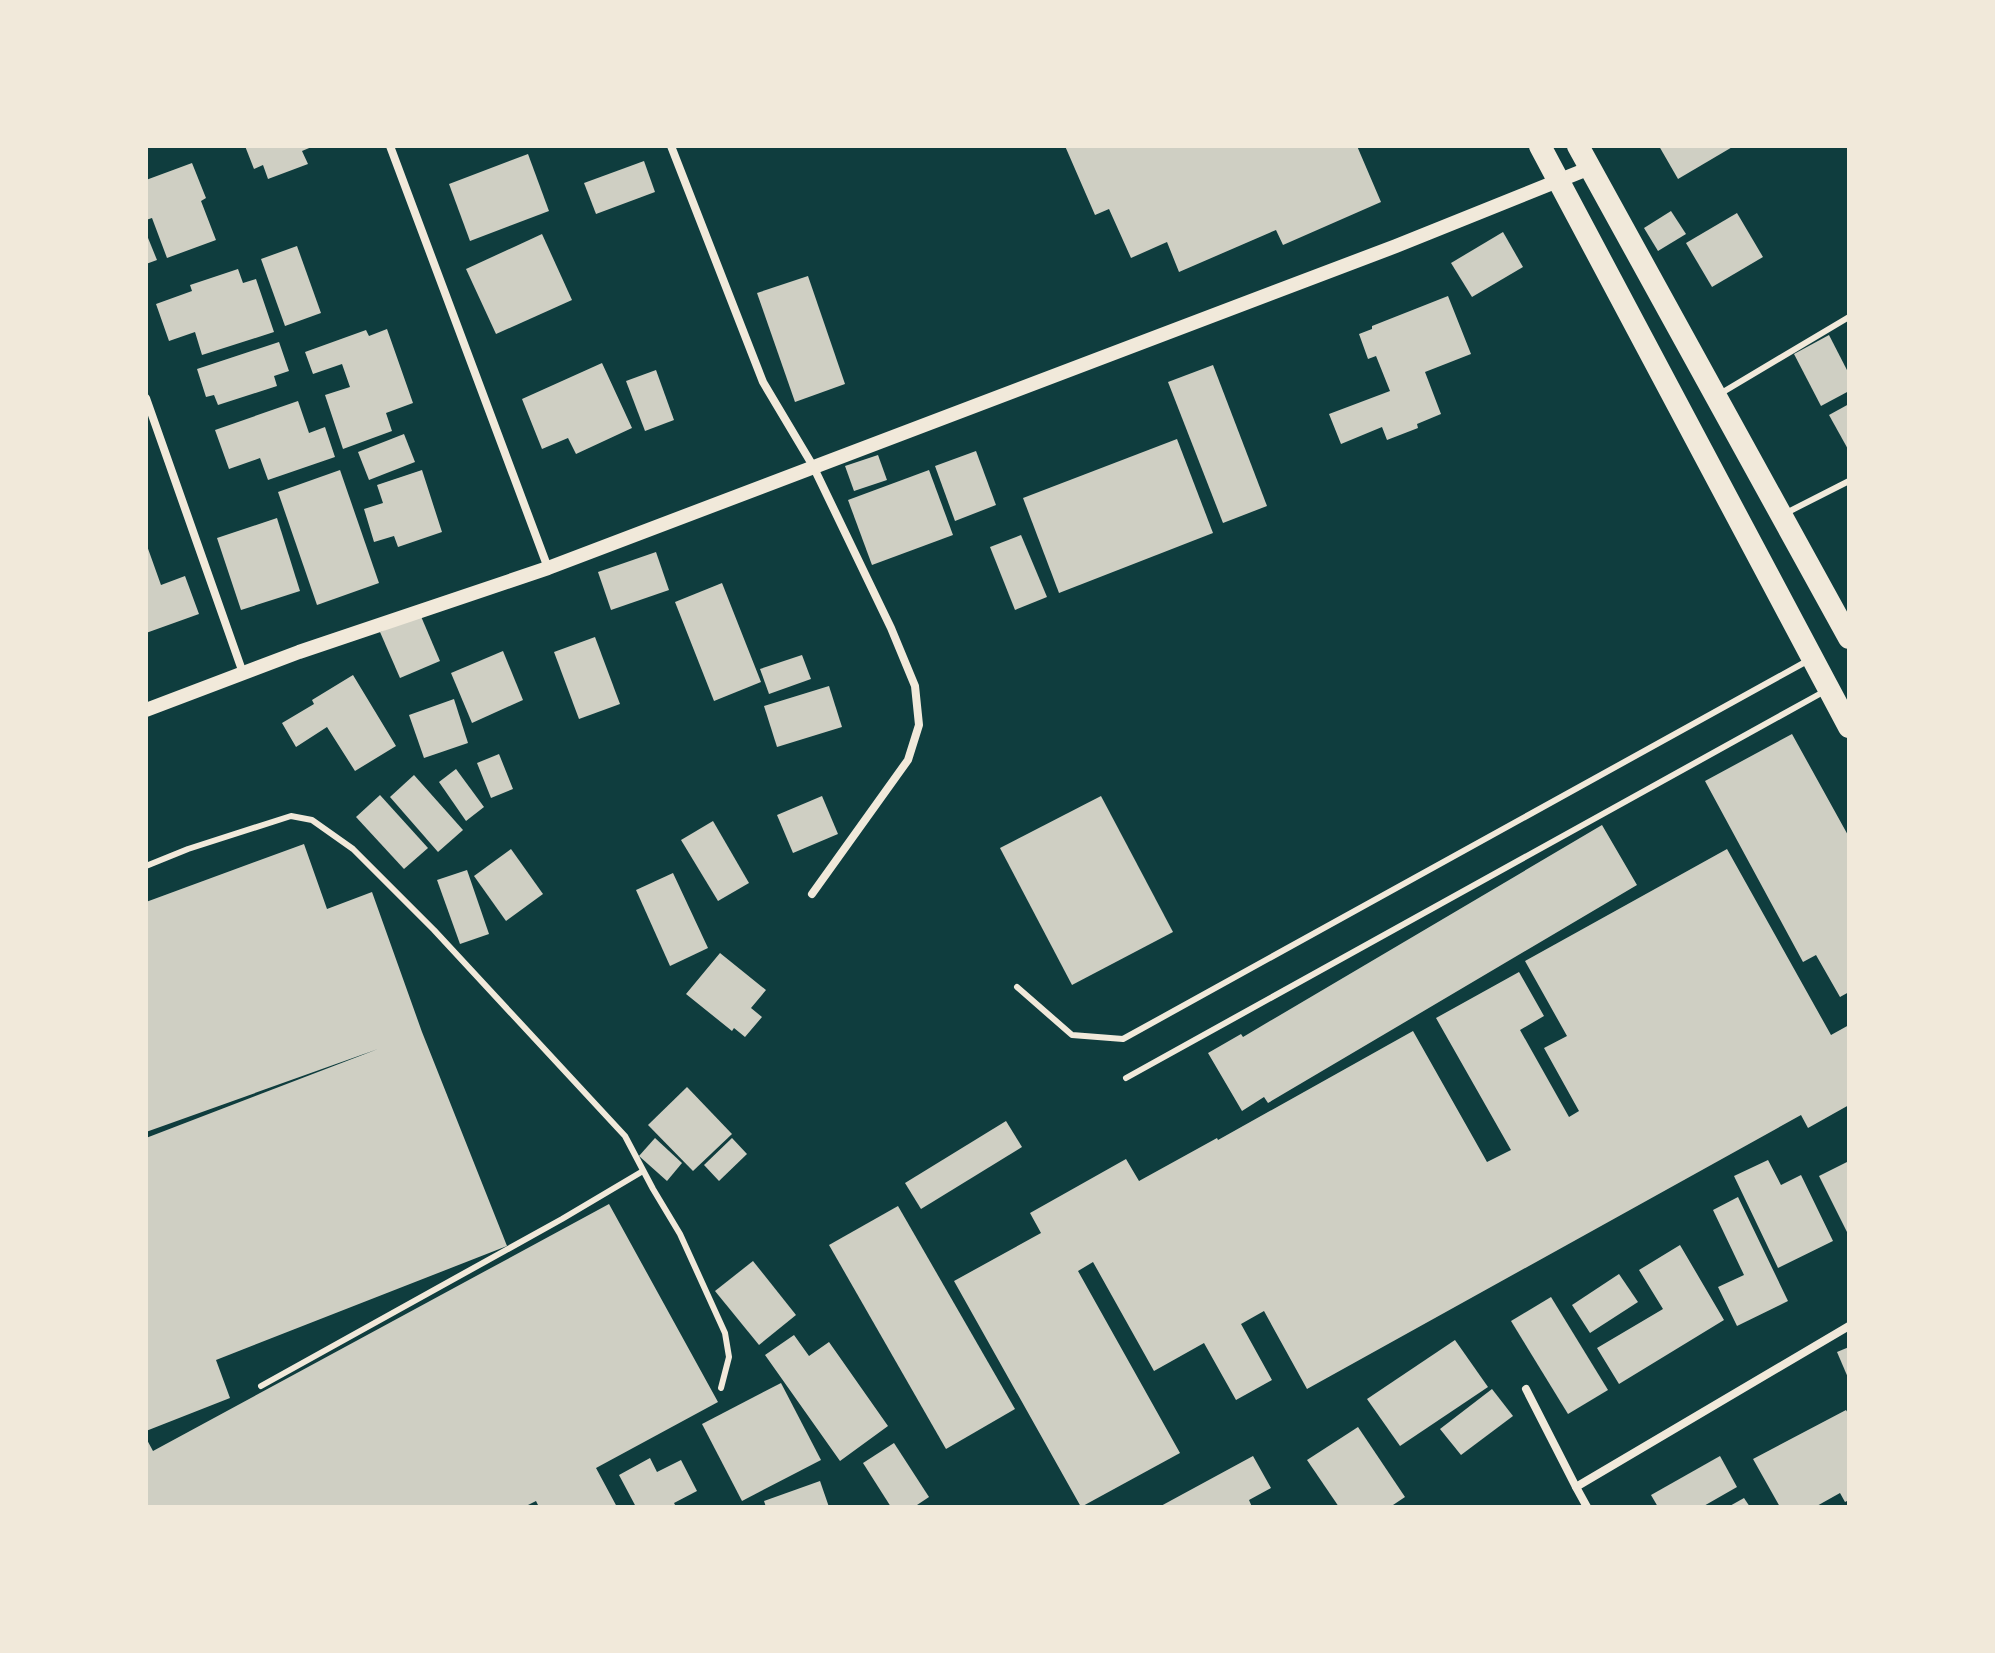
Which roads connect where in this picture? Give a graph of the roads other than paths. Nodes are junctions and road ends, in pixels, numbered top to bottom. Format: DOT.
graph roads {
  1 [pos="390,146"];
  2 [pos="671,146"];
  3 [pos="1540,146"];
  4 [pos="1578,146"];
  5 [pos="1590,168"];
  6 [pos="1559,180"];
  7 [pos="1849,317"];
  8 [pos="1717,396"];
  9 [pos="146,398"];
  10 [pos="813,466"];
  11 [pos="1849,481"];
  12 [pos="1783,515"];
  13 [pos="548,568"];
  14 [pos="1849,636"];
  15 [pos="1812,658"];
  16 [pos="243,673"];
  17 [pos="1828,690"];
  18 [pos="146,710"];
  19 [pos="1849,727"];
  20 [pos="146,866"];
  21 [pos="812,894"];
  22 [pos="1017,987"];
  23 [pos="1126,1078"];
  24 [pos="643,1171"];
  25 [pos="1849,1326"];
  26 [pos="261,1386"];
  27 [pos="721,1388"];
  28 [pos="1526,1389"];
  29 [pos="1576,1487"];
  30 [pos="1587,1507"];
  1 -- 13 [label="street"];
  2 -- 10 [label="street"];
  3 -- 6 [label="highway"];
  4 -- 5 [label="highway"];
  5 -- 6 [label="street"];
  5 -- 8 [label="highway"];
  6 -- 10 [label="street"];
  6 -- 15 [label="highway"];
  7 -- 8 [label="lane"];
  8 -- 12 [label="highway"];
  9 -- 16 [label="street"];
  10 -- 13 [label="street"];
  10 -- 21 [label="street"];
  11 -- 12 [label="lane"];
  12 -- 14 [label="highway"];
  13 -- 16 [label="street"];
  15 -- 17 [label="highway"];
  15 -- 22 [label="lane"];
  16 -- 18 [label="street"];
  17 -- 19 [label="highway"];
  17 -- 23 [label="lane"];
  20 -- 24 [label="lane"];
  24 -- 26 [label="lane"];
  24 -- 27 [label="lane"];
  25 -- 29 [label="street"];
  28 -- 29 [label="street"];
  29 -- 30 [label="street"];
}
